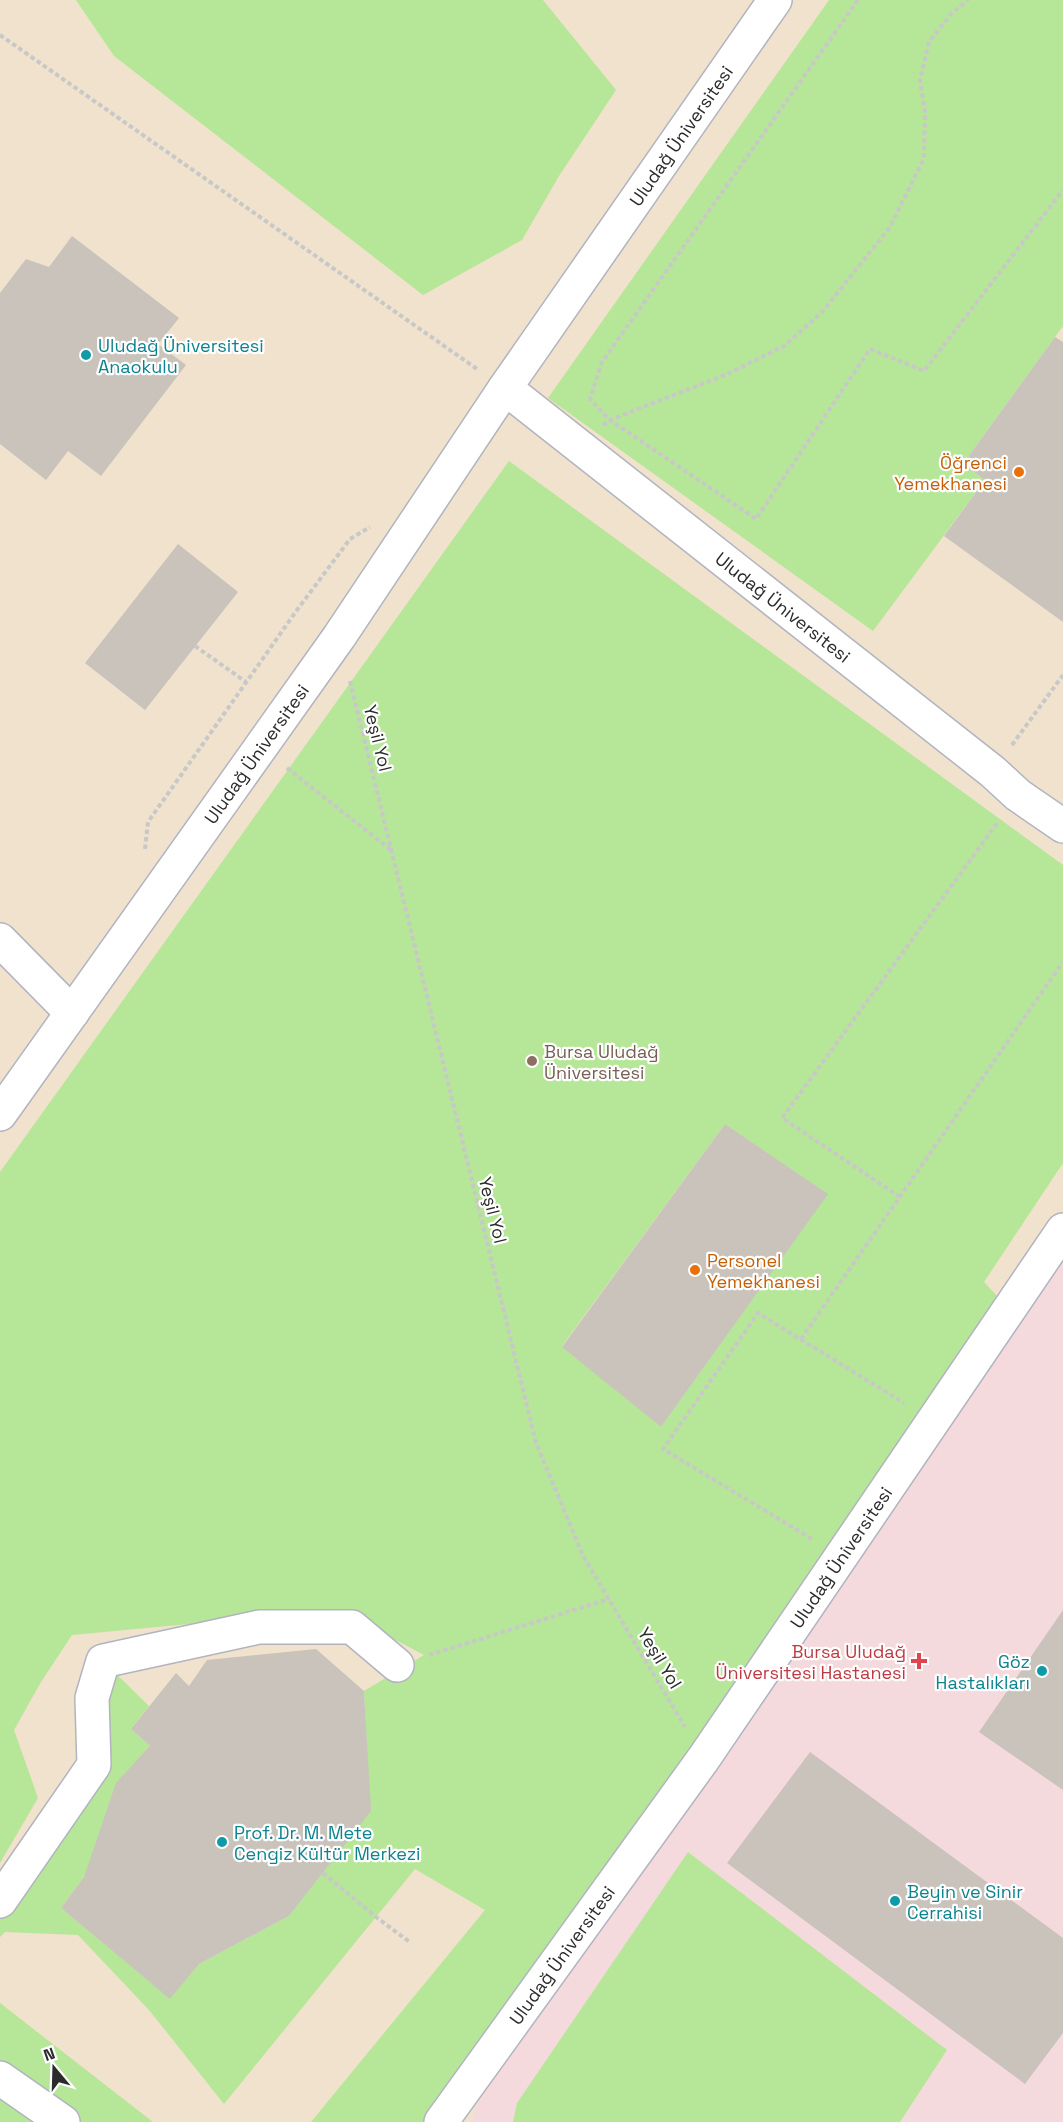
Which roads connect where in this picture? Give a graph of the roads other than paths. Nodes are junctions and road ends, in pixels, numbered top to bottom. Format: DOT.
graph roads {
  1 [pos="774,0"];
  2 [pos="505,388"];
  3 [pos="1063,826"];
  4 [pos="0,940"];
  5 [pos="72,1013"];
  6 [pos="0,1114"];
  7 [pos="1063,1230"];
  8 [pos="397,1665"];
  9 [pos="0,1901"];
  10 [pos="488,2057"];
  11 [pos="0,2078"];
  12 [pos="63,2122"];
  13 [pos="441,2122"];
  14 [pos="470,2122"];
  1 -- 2 [label="street, Uludağ Üniversitesi"];
  2 -- 3 [label="street, Uludağ Üniversitesi"];
  2 -- 5 [label="street, Uludağ Üniversitesi"];
  4 -- 5 [label="street"];
  5 -- 6 [label="street, Uludağ Üniversitesi"];
  7 -- 10 [label="street, Uludağ Üniversitesi"];
  8 -- 9 [label="street"];
  10 -- 13 [label="street, Uludağ Üniversitesi"];
  10 -- 14 [label="street, Uludağ Üniversitesi"];
  11 -- 12 [label="street"];
}
